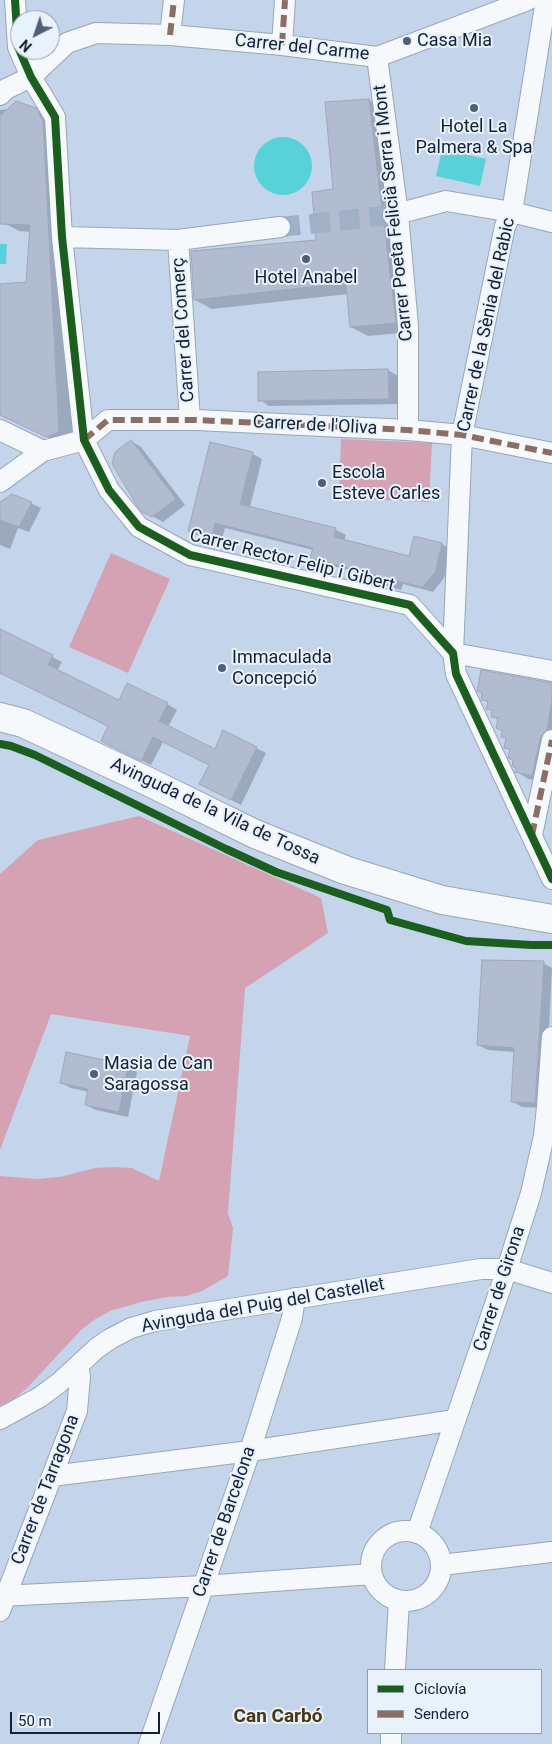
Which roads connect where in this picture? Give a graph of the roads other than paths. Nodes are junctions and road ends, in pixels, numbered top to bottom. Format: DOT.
graph roads {
  1 [pos="15,0"];
  2 [pos="174,0"];
  3 [pos="285,0"];
  4 [pos="528,0"];
  5 [pos="546,0"];
  6 [pos="170,35"];
  7 [pos="282,45"];
  8 [pos="377,57"];
  9 [pos="31,77"];
  10 [pos="2,92"];
  11 [pos="512,212"];
  12 [pos="396,215"];
  13 [pos="552,222"];
  14 [pos="280,227"];
  15 [pos="62,237"];
  16 [pos="178,240"];
  17 [pos="190,420"];
  18 [pos="0,430"];
  19 [pos="408,430"];
  20 [pos="462,435"];
  21 [pos="84,440"];
  22 [pos="43,451"];
  23 [pos="552,454"];
  24 [pos="0,482"];
  25 [pos="453,653"];
  26 [pos="552,671"];
  27 [pos="0,717"];
  28 [pos="0,731"];
  29 [pos="552,740"];
  30 [pos="532,835"];
  31 [pos="547,856"];
  32 [pos="552,879"];
  33 [pos="552,919"];
  34 [pos="552,924"];
  35 [pos="552,1037"];
  36 [pos="550,1107"];
  37 [pos="507,1269"];
  38 [pos="552,1283"];
  39 [pos="294,1298"];
  40 [pos="78,1366"];
  41 [pos="0,1419"];
  42 [pos="456,1420"];
  43 [pos="250,1451"];
  44 [pos="52,1476"];
  45 [pos="417,1533"];
  46 [pos="552,1552"];
  47 [pos="441,1565"];
  48 [pos="372,1574"];
  49 [pos="204,1586"];
  50 [pos="399,1600"];
  51 [pos="2,1601"];
  52 [pos="395,1669"];
  53 [pos="149,1744"];
  1 -- 9 [label="street"];
  2 -- 6 [label="street"];
  3 -- 7 [label="street"];
  4 -- 8 [label="street, Carrer del Carme"];
  5 -- 11 [label="street, Carrer de la Sènia del Rabic"];
  6 -- 7 [label="street, Carrer del Carme"];
  6 -- 9 [label="street, Carrer del Carme"];
  7 -- 8 [label="street, Carrer del Carme"];
  8 -- 12 [label="street, Carrer Poeta Felicià Serra i Mont"];
  9 -- 10 [label="street"];
  9 -- 15 [label="street, Carrer Rector Felip i Gibert"];
  11 -- 12 [label="street"];
  11 -- 13 [label="street"];
  11 -- 20 [label="street, Carrer de la Sènia del Rabic"];
  12 -- 19 [label="street, Carrer Poeta Felicià Serra i Mont"];
  14 -- 16 [label="street"];
  15 -- 16 [label="street"];
  15 -- 21 [label="street, Carrer Rector Felip i Gibert"];
  16 -- 17 [label="street, Carrer del Comerç"];
  17 -- 19 [label="street, Carrer de l'Oliva"];
  17 -- 21 [label="street, Carrer de l'Oliva"];
  18 -- 22 [label="street"];
  19 -- 20 [label="street, Carrer de l'Oliva"];
  20 -- 23 [label="street, Carrer de l'Oliva"];
  20 -- 25 [label="street, Carrer de la Sènia del Rabic"];
  21 -- 22 [label="street"];
  21 -- 25 [label="street, Carrer Rector Felip i Gibert"];
  22 -- 24 [label="street"];
  25 -- 26 [label="street"];
  25 -- 30 [label="street"];
  27 -- 33 [label="main road, Avinguda de la Vila de Tossa"];
  28 -- 34 [label="main road, Avinguda de la Vila de Tossa"];
  29 -- 30 [label="street"];
  30 -- 31 [label="street"];
  31 -- 32 [label="street"];
  35 -- 36 [label="street, Carrer de Girona"];
  36 -- 37 [label="street, Carrer de Girona"];
  37 -- 38 [label="street, Avinguda del Puig del Castellet"];
  37 -- 39 [label="street, Avinguda del Puig del Castellet"];
  37 -- 42 [label="street, Carrer de Girona"];
  39 -- 40 [label="street, Avinguda del Puig del Castellet"];
  39 -- 43 [label="street, Carrer de Barcelona"];
  40 -- 41 [label="street, Avinguda del Puig del Castellet"];
  40 -- 44 [label="street, Carrer de Tarragona"];
  42 -- 43 [label="street"];
  42 -- 45 [label="street, Carrer de Girona"];
  43 -- 44 [label="street"];
  43 -- 49 [label="street, Carrer de Barcelona"];
  44 -- 51 [label="street, Carrer de Tarragona"];
  45 -- 47 [label="street"];
  45 -- 48 [label="street"];
  46 -- 47 [label="street"];
  47 -- 50 [label="street"];
  48 -- 49 [label="street"];
  48 -- 50 [label="street"];
  49 -- 51 [label="street"];
  49 -- 53 [label="street, Carrer de Barcelona"];
  50 -- 52 [label="street"];
}
